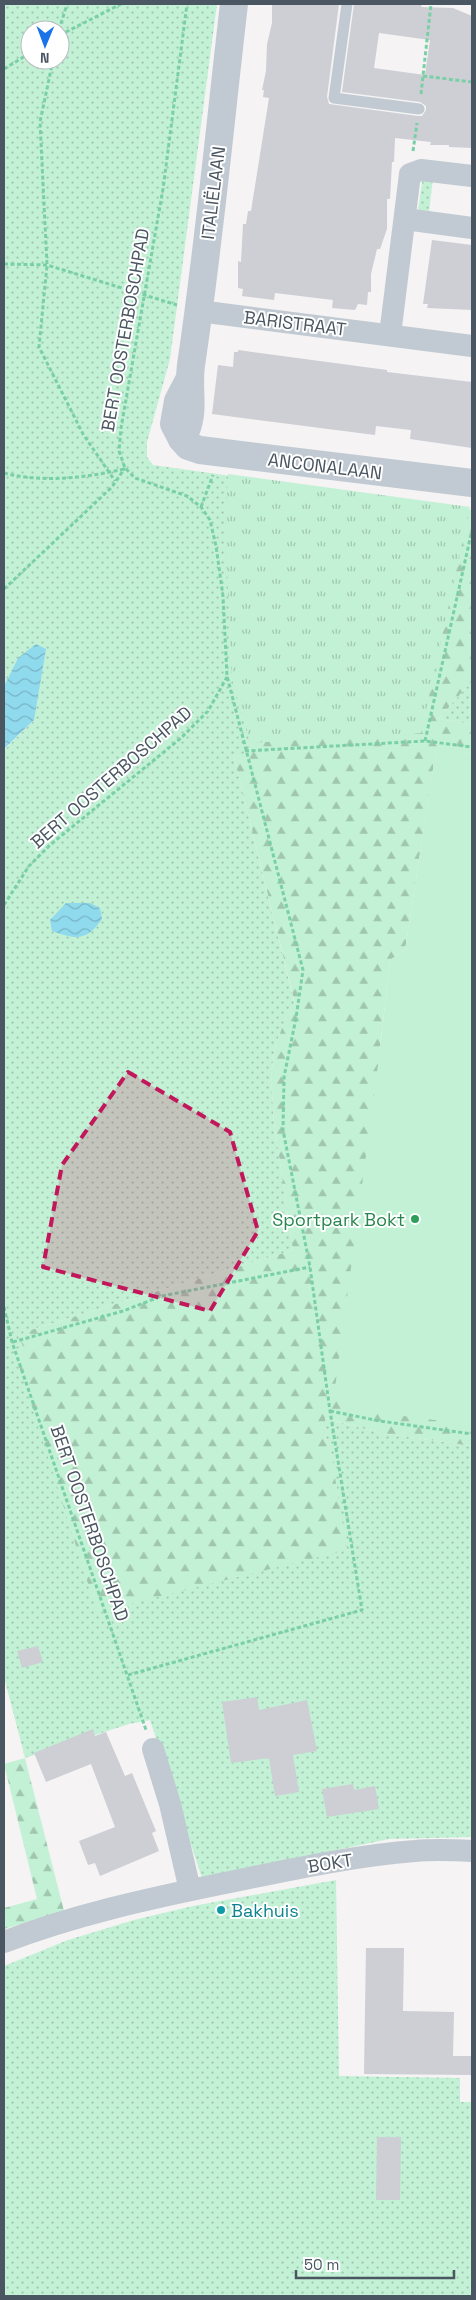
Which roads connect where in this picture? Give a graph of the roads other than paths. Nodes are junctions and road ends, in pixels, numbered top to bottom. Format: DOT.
graph roads {
  1 [pos="234,4"];
  2 [pos="347,4"];
  3 [pos="419,109"];
  4 [pos="472,176"];
  5 [pos="405,219"];
  6 [pos="472,228"];
  7 [pos="199,311"];
  8 [pos="390,335"];
  9 [pos="472,346"];
  10 [pos="182,439"];
  11 [pos="472,483"];
  12 [pos="153,1749"];
  13 [pos="472,1851"];
  14 [pos="190,1890"];
  15 [pos="4,1942"];
  1 -- 7 [label="street, ITALIËLAAN"];
  2 -- 3 [label="lane"];
  4 -- 5 [label="street"];
  5 -- 6 [label="street"];
  5 -- 8 [label="street"];
  7 -- 8 [label="street, BARISTRAAT"];
  7 -- 10 [label="street, ITALIËLAAN"];
  8 -- 9 [label="street, BARISTRAAT"];
  10 -- 11 [label="street, ANCONALAAN"];
  12 -- 14 [label="street"];
  13 -- 14 [label="street, BOKT"];
  14 -- 15 [label="street, BOKT"];
}
